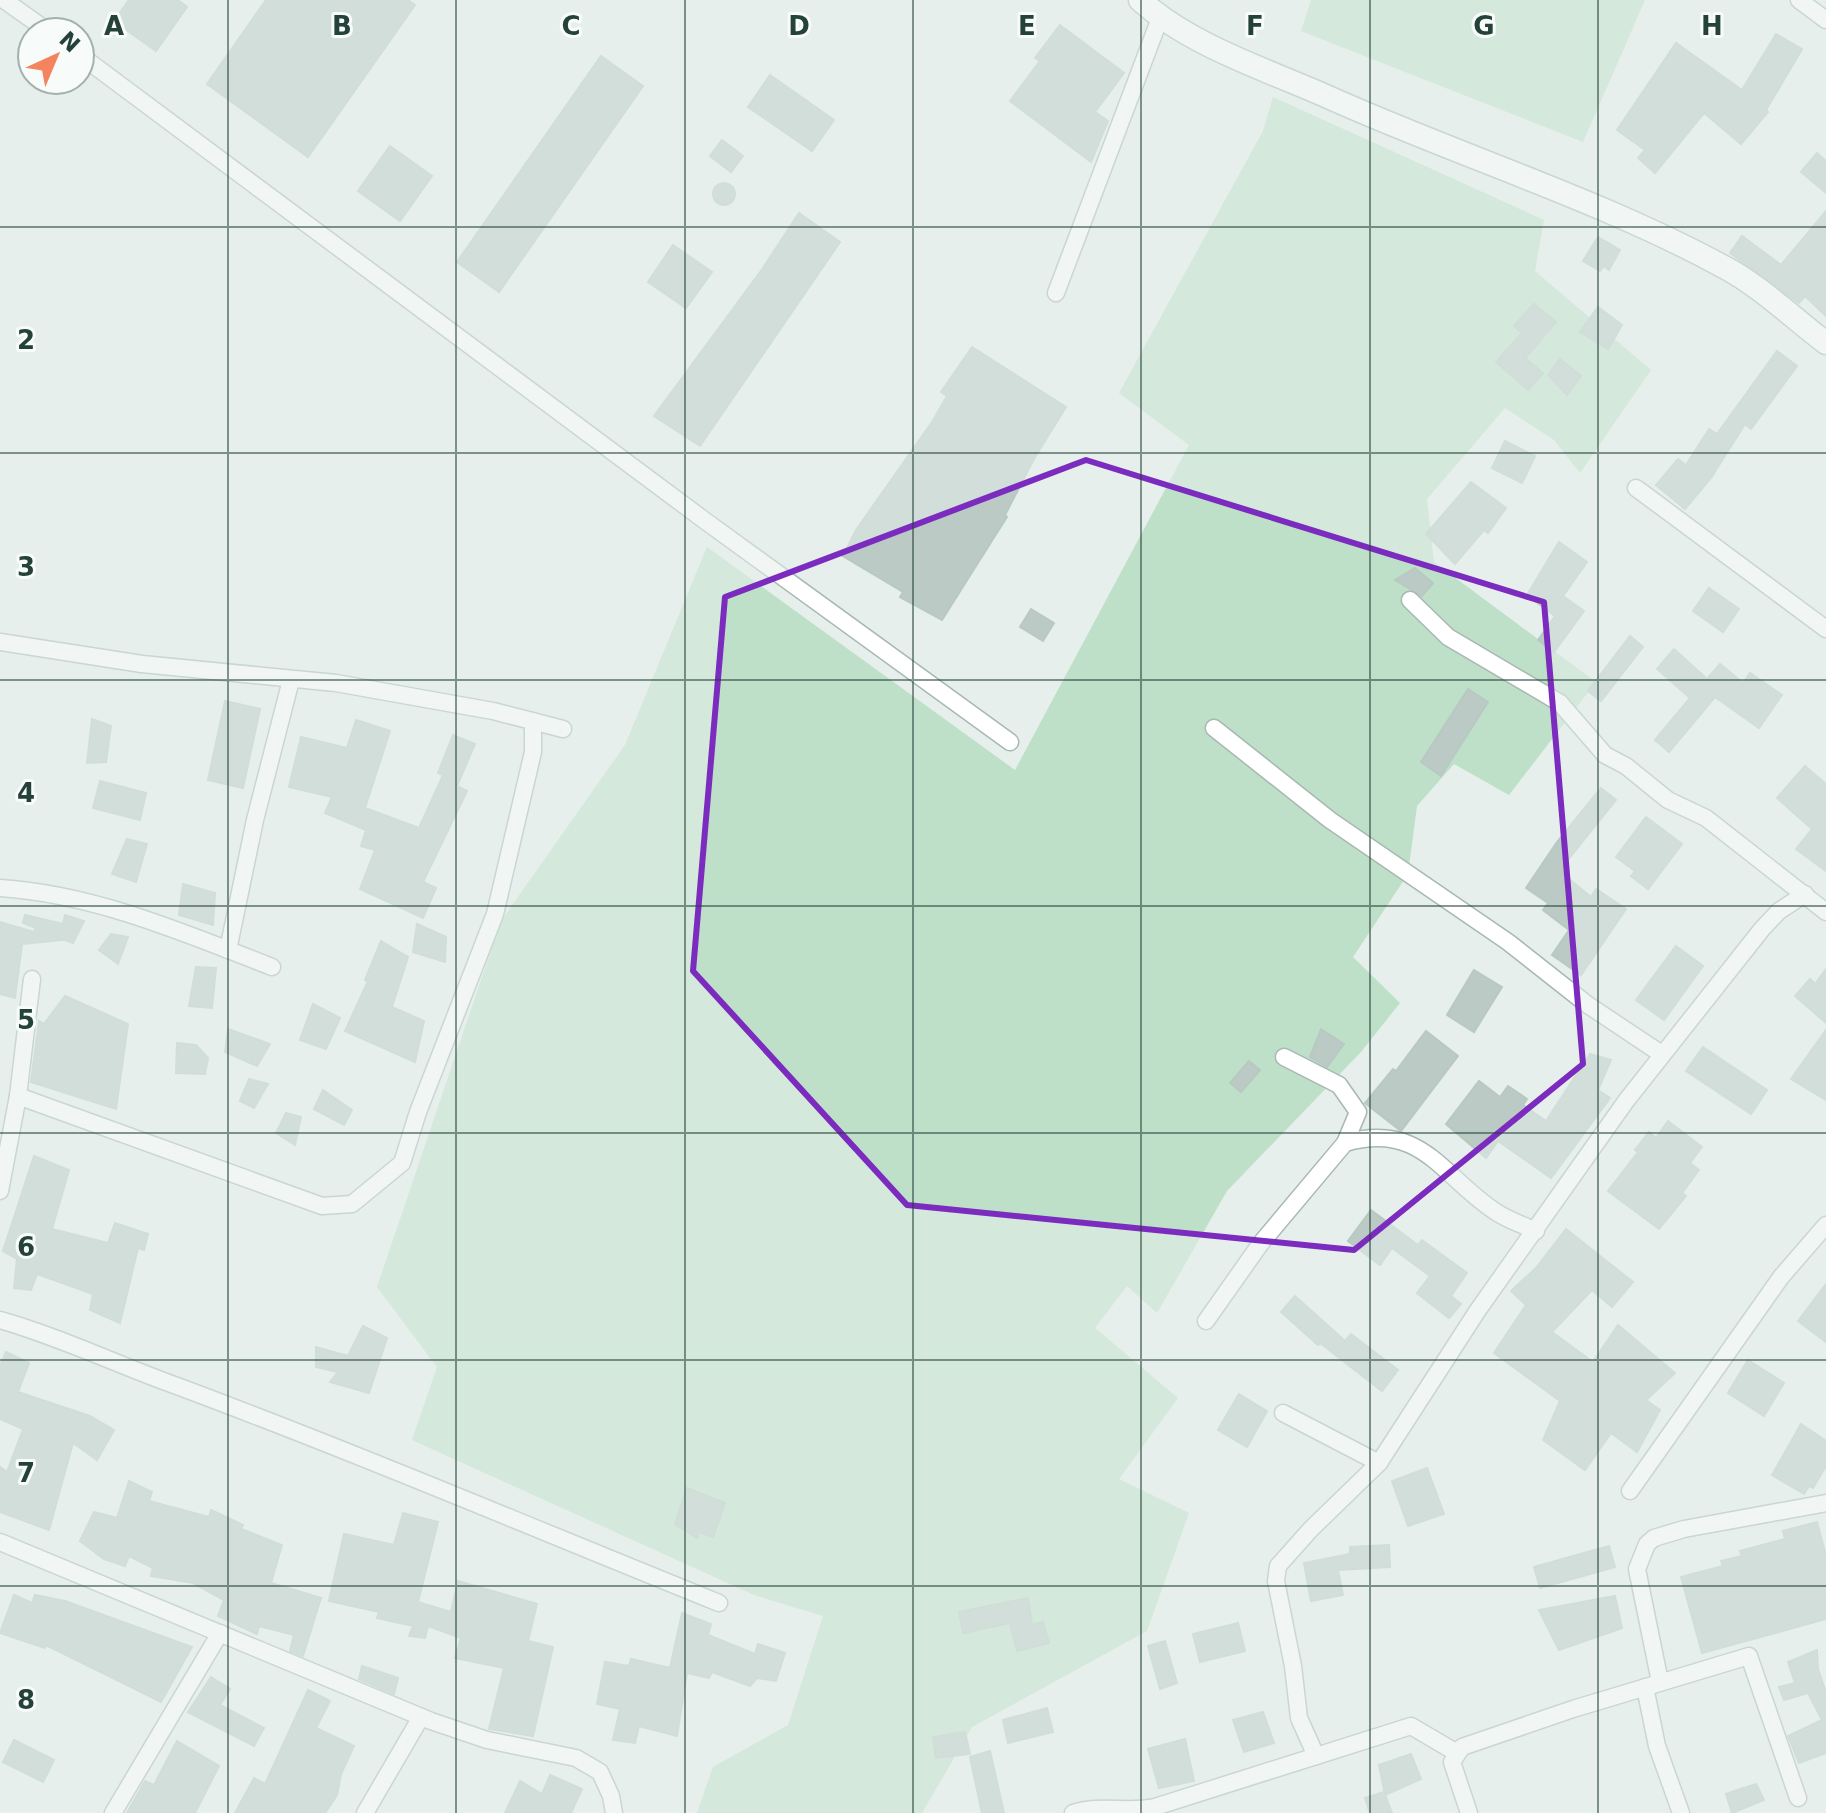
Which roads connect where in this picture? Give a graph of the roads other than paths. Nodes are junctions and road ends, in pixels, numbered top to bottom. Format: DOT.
graph roads {
  1 [pos="4,0"];
  2 [pos="1140,0"];
  3 [pos="1799,0"];
  4 [pos="26,16"];
  5 [pos="1160,18"];
  6 [pos="1826,20"];
  7 [pos="96,67"];
  8 [pos="1056,293"];
  9 [pos="1826,343"];
  10 [pos="1636,488"];
  11 [pos="1410,600"];
  12 [pos="1826,629"];
  13 [pos="0,642"];
  14 [pos="291,680"];
  15 [pos="533,721"];
  16 [pos="1214,728"];
  17 [pos="563,729"];
  18 [pos="1010,742"];
  19 [pos="0,888"];
  20 [pos="1805,894"];
  21 [pos="1826,912"];
  22 [pos="228,950"];
  23 [pos="272,967"];
  24 [pos="32,979"];
  25 [pos="1660,1053"];
  26 [pos="1284,1057"];
  27 [pos="18,1096"];
  28 [pos="1345,1143"];
  29 [pos="0,1191"];
  30 [pos="1826,1225"];
  31 [pos="1536,1231"];
  32 [pos="0,1320"];
  33 [pos="1206,1321"];
  34 [pos="1283,1413"];
  35 [pos="1379,1463"];
  36 [pos="1630,1491"];
  37 [pos="1826,1503"];
  38 [pos="0,1542"];
  39 [pos="719,1603"];
  40 [pos="220,1633"];
  41 [pos="1652,1684"];
  42 [pos="421,1717"];
  43 [pos="1457,1753"];
  44 [pos="1316,1756"];
  45 [pos="1798,1798"];
  46 [pos="1112,1810"];
  47 [pos="113,1813"];
  48 [pos="365,1813"];
  49 [pos="614,1813"];
  50 [pos="1073,1813"];
  51 [pos="1469,1813"];
  52 [pos="1681,1813"];
  1 -- 4 [label="street"];
  2 -- 5 [label="street"];
  3 -- 6 [label="street"];
  5 -- 8 [label="street"];
  5 -- 9 [label="street"];
  7 -- 18 [label="street"];
  10 -- 12 [label="street"];
  11 -- 20 [label="street"];
  13 -- 14 [label="street"];
  14 -- 15 [label="street"];
  14 -- 22 [label="street"];
  15 -- 17 [label="street"];
  15 -- 27 [label="street"];
  16 -- 25 [label="street"];
  19 -- 22 [label="street"];
  20 -- 21 [label="street"];
  20 -- 25 [label="street"];
  22 -- 23 [label="street"];
  24 -- 27 [label="street"];
  25 -- 31 [label="street"];
  26 -- 28 [label="street"];
  27 -- 29 [label="street"];
  28 -- 31 [label="street"];
  28 -- 33 [label="street"];
  30 -- 36 [label="street"];
  31 -- 35 [label="street"];
  32 -- 39 [label="street"];
  34 -- 35 [label="street"];
  35 -- 44 [label="street"];
  37 -- 41 [label="street"];
  38 -- 40 [label="street"];
  40 -- 42 [label="street"];
  40 -- 47 [label="street"];
  41 -- 43 [label="street"];
  41 -- 45 [label="street"];
  41 -- 52 [label="street"];
  42 -- 48 [label="street"];
  42 -- 49 [label="street"];
  43 -- 44 [label="street"];
  43 -- 51 [label="street"];
  44 -- 46 [label="street"];
  46 -- 50 [label="street"];
}
